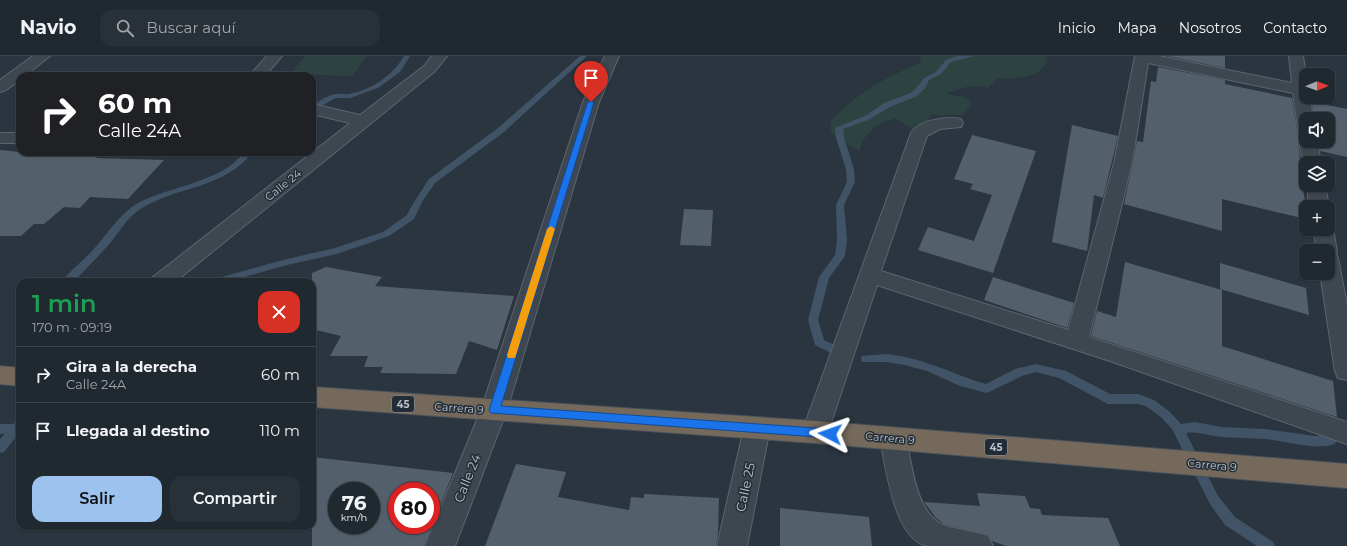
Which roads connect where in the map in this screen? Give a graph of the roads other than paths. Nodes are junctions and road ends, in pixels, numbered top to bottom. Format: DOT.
graph roads {
  1 [pos="43,56"];
  2 [pos="275,56"];
  3 [pos="440,56"];
  4 [pos="612,56"];
  5 [pos="1296,56"];
  6 [pos="1142,57"];
  7 [pos="20,72"];
  8 [pos="260,72"];
  9 [pos="16,75"];
  10 [pos="0,86"];
  11 [pos="1299,89"];
  12 [pos="316,110"];
  13 [pos="363,121"];
  14 [pos="955,123"];
  15 [pos="0,138"];
  16 [pos="16,138"];
  17 [pos="869,275"];
  18 [pos="166,278"];
  19 [pos="1332,280"];
  20 [pos="1076,342"];
  21 [pos="1347,371"];
  22 [pos="0,375"];
  23 [pos="16,377"];
  24 [pos="316,398"];
  25 [pos="494,410"];
  26 [pos="757,428"];
  27 [pos="815,432"];
  28 [pos="1347,433"];
  29 [pos="893,439"];
  30 [pos="1347,476"];
  31 [pos="440,546"];
  32 [pos="732,546"];
  33 [pos="978,546"];
  1 -- 7 [label="street"];
  2 -- 8 [label="street"];
  3 -- 13 [label="street, Calle 24"];
  4 -- 25 [label="street, Calle 24"];
  5 -- 11 [label="street"];
  6 -- 11 [label="street"];
  6 -- 20 [label="street"];
  9 -- 10 [label="street"];
  12 -- 13 [label="street"];
  13 -- 18 [label="street, Calle 24"];
  14 -- 17 [label="street"];
  15 -- 16 [label="street"];
  17 -- 20 [label="street"];
  17 -- 27 [label="street"];
  19 -- 21 [label="street"];
  20 -- 28 [label="street"];
  22 -- 23 [label="highway"];
  24 -- 25 [label="highway, Carrera 9 / 45"];
  25 -- 26 [label="highway, Carrera 9 / 45"];
  25 -- 31 [label="street, Calle 24"];
  26 -- 27 [label="highway, Carrera 9 / 45"];
  26 -- 32 [label="street, Calle 25"];
  27 -- 29 [label="highway, Carrera 9 / 45"];
  29 -- 30 [label="highway, Carrera 9 / 45"];
  29 -- 33 [label="street"];
}
